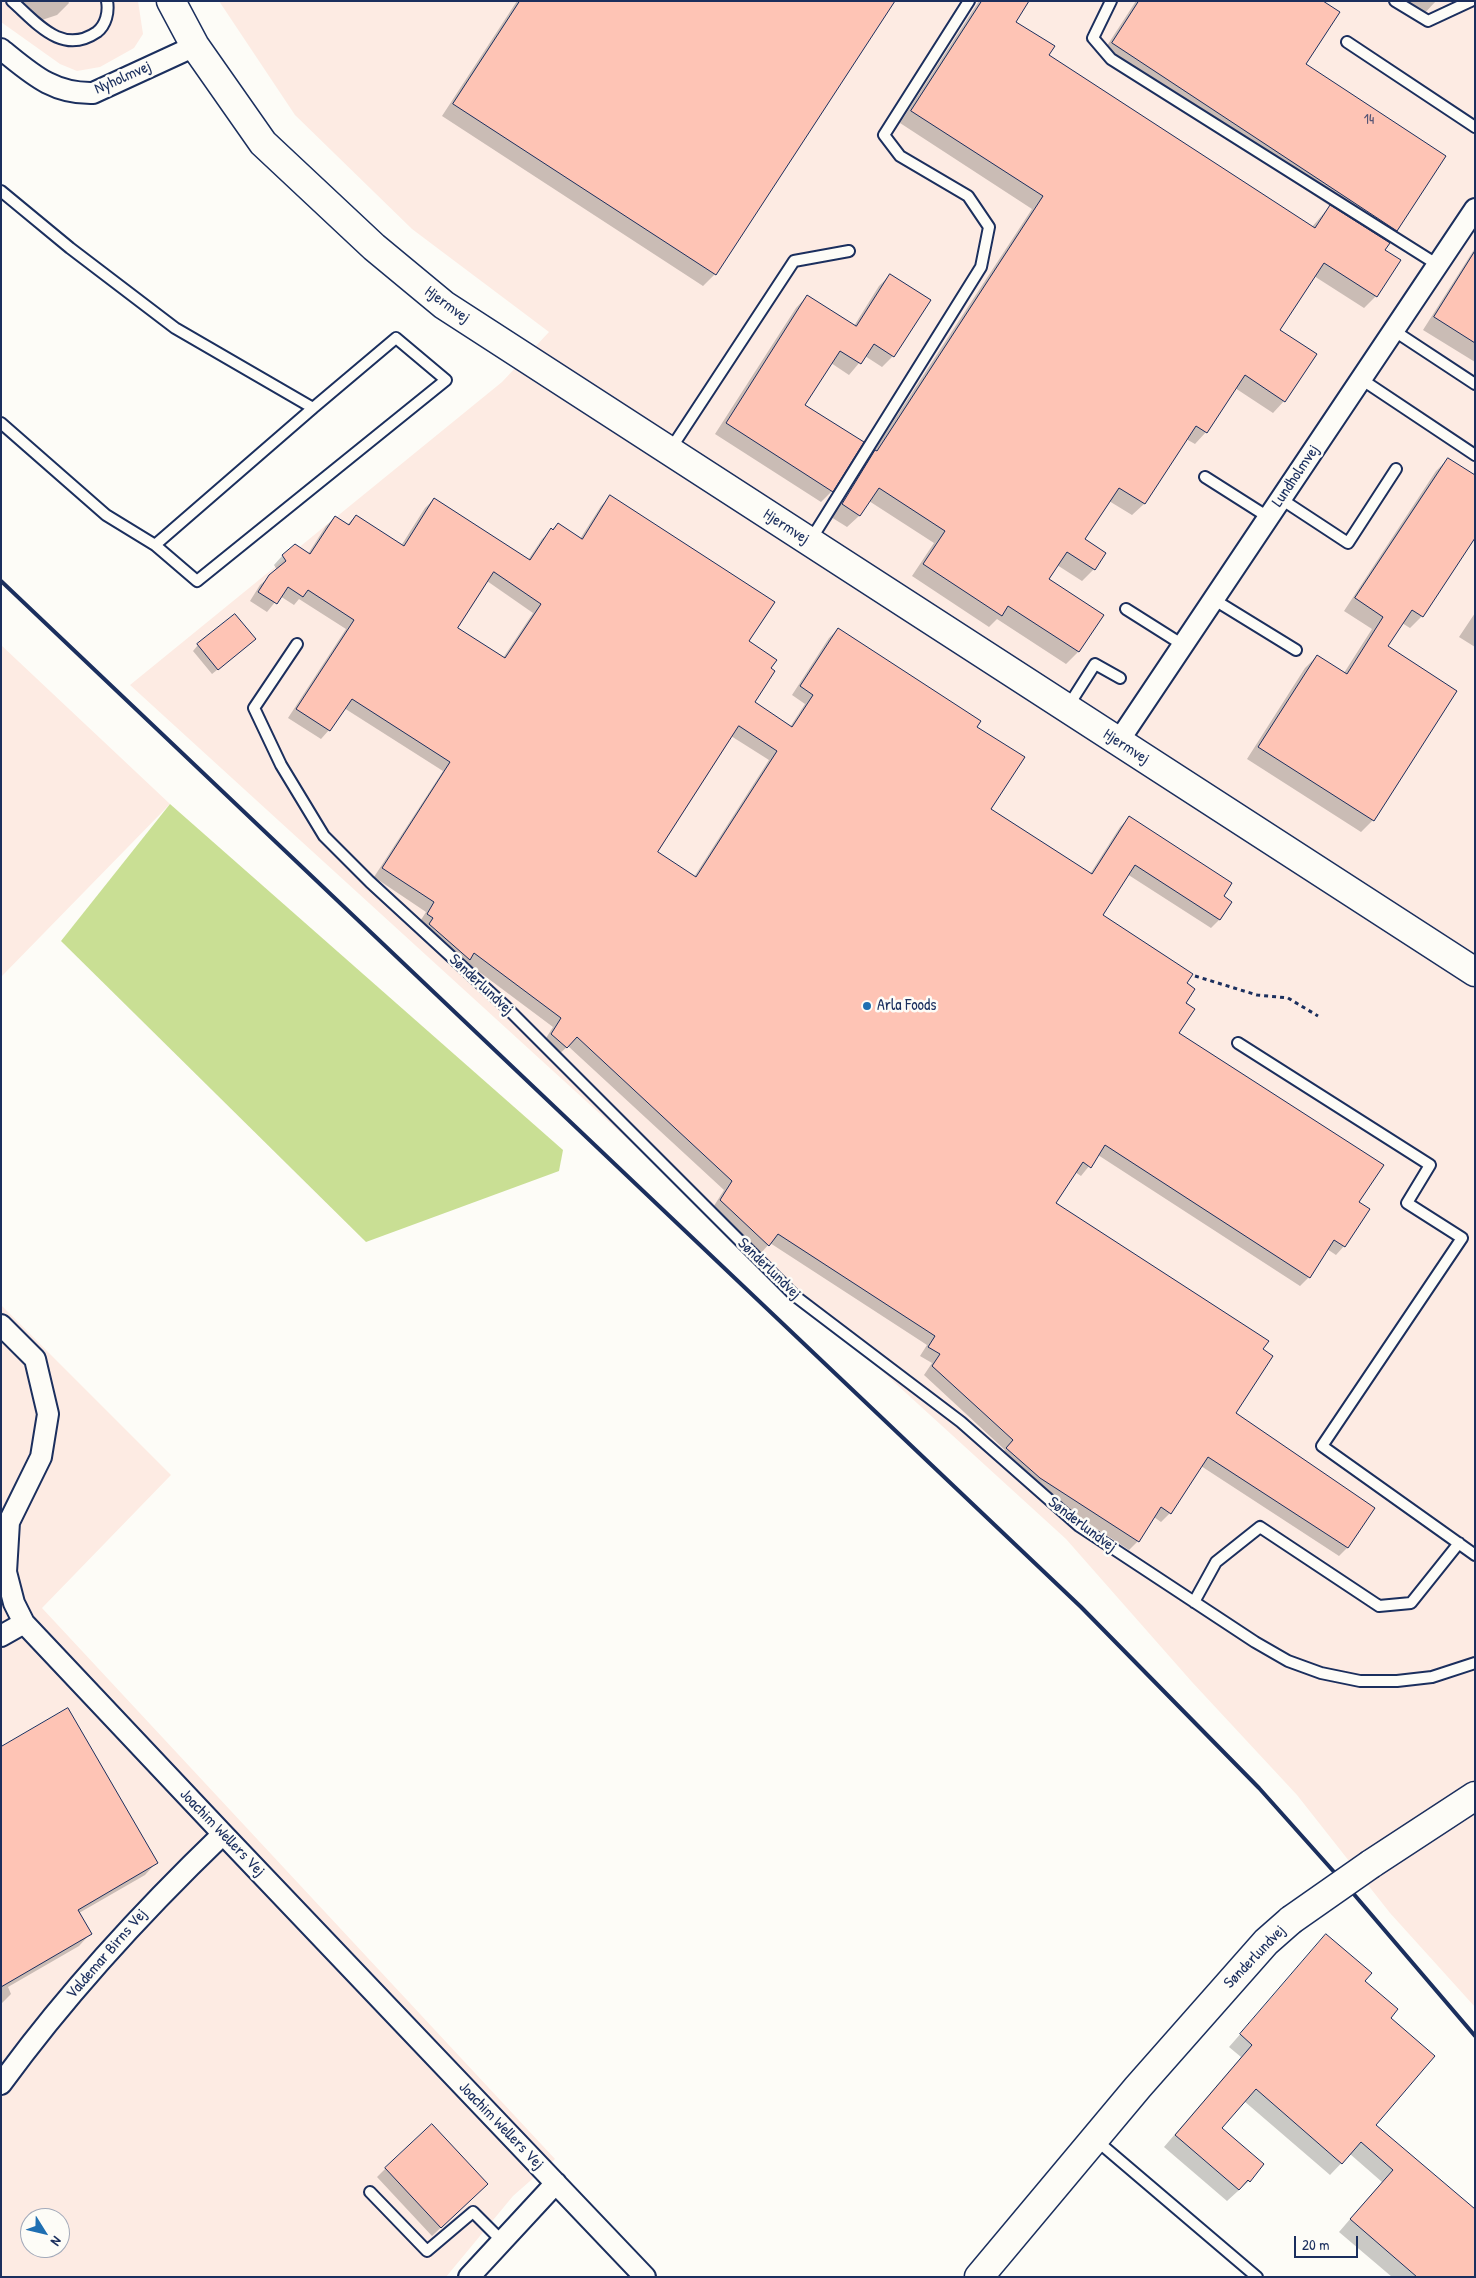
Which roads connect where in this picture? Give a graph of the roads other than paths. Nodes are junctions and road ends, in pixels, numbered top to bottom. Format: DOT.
graph roads {
  1 [pos="12,1"];
  2 [pos="107,1"];
  3 [pos="171,1"];
  4 [pos="969,1"];
  5 [pos="1111,1"];
  6 [pos="1395,1"];
  7 [pos="1471,1"];
  8 [pos="1347,42"];
  9 [pos="195,46"];
  10 [pos="1,48"];
  11 [pos="1475,127"];
  12 [pos="1,191"];
  13 [pos="1475,209"];
  14 [pos="849,251"];
  15 [pos="1438,265"];
  16 [pos="1393,330"];
  17 [pos="1361,379"];
  18 [pos="1475,384"];
  19 [pos="313,408"];
  20 [pos="1,423"];
  21 [pos="670,451"];
  22 [pos="1475,455"];
  23 [pos="1396,469"];
  24 [pos="1204,477"];
  25 [pos="1280,499"];
  26 [pos="1268,517"];
  27 [pos="810,542"];
  28 [pos="155,545"];
  29 [pos="1213,599"];
  30 [pos="1126,609"];
  31 [pos="297,644"];
  32 [pos="1183,645"];
  33 [pos="1296,650"];
  34 [pos="1120,678"];
  35 [pos="1067,709"];
  36 [pos="1118,742"];
  37 [pos="1475,972"];
  38 [pos="1238,1043"];
  39 [pos="1,1325"];
  40 [pos="1459,1543"];
  41 [pos="1475,1555"];
  42 [pos="1194,1602"];
  43 [pos="24,1622"];
  44 [pos="1,1636"];
  45 [pos="1475,1663"];
  46 [pos="1475,1796"];
  47 [pos="223,1834"];
  48 [pos="1,2084"];
  49 [pos="1095,2139"];
  50 [pos="556,2183"];
  51 [pos="370,2192"];
  52 [pos="502,2241"];
  53 [pos="469,2277"];
  54 [pos="645,2277"];
  55 [pos="979,2277"];
  56 [pos="1257,2277"];
  1 -- 2 [label="lane"];
  3 -- 9 [label="street, Hjermvej"];
  4 -- 27 [label="lane"];
  5 -- 15 [label="lane"];
  6 -- 7 [label="lane"];
  8 -- 11 [label="lane"];
  9 -- 10 [label="street, Nyholmvej"];
  9 -- 21 [label="street, Hjermvej"];
  12 -- 19 [label="lane"];
  13 -- 15 [label="street, Lundholmvej"];
  14 -- 21 [label="lane"];
  15 -- 16 [label="street, Lundholmvej"];
  16 -- 17 [label="street, Lundholmvej"];
  16 -- 18 [label="lane"];
  17 -- 22 [label="lane"];
  17 -- 25 [label="street, Lundholmvej"];
  19 -- 28 [label="lane"];
  19 -- 28 [label="lane"];
  20 -- 28 [label="lane"];
  21 -- 27 [label="street, Hjermvej"];
  23 -- 25 [label="lane"];
  24 -- 26 [label="lane"];
  25 -- 26 [label="street, Lundholmvej"];
  26 -- 29 [label="street, Lundholmvej"];
  27 -- 35 [label="street, Hjermvej"];
  29 -- 32 [label="street, Lundholmvej"];
  29 -- 33 [label="lane"];
  30 -- 32 [label="lane"];
  31 -- 42 [label="lane, Sønderlundvej"];
  32 -- 36 [label="street, Lundholmvej"];
  34 -- 35 [label="lane"];
  35 -- 36 [label="street, Hjermvej"];
  36 -- 37 [label="street, Hjermvej"];
  38 -- 40 [label="lane"];
  39 -- 43 [label="street, Joachim Wellers Vej"];
  40 -- 41 [label="lane"];
  40 -- 42 [label="lane"];
  42 -- 45 [label="lane, Sønderlundvej"];
  43 -- 44 [label="street"];
  43 -- 47 [label="street, Joachim Wellers Vej"];
  46 -- 49 [label="street, Sønderlundvej, bridge"];
  47 -- 48 [label="street, Valdemar Birns Vej"];
  47 -- 50 [label="street, Joachim Wellers Vej"];
  49 -- 55 [label="street, Sønderlundvej"];
  49 -- 56 [label="lane"];
  50 -- 52 [label="street"];
  50 -- 54 [label="street, Joachim Wellers Vej"];
  51 -- 52 [label="lane"];
  52 -- 53 [label="street"];
}
